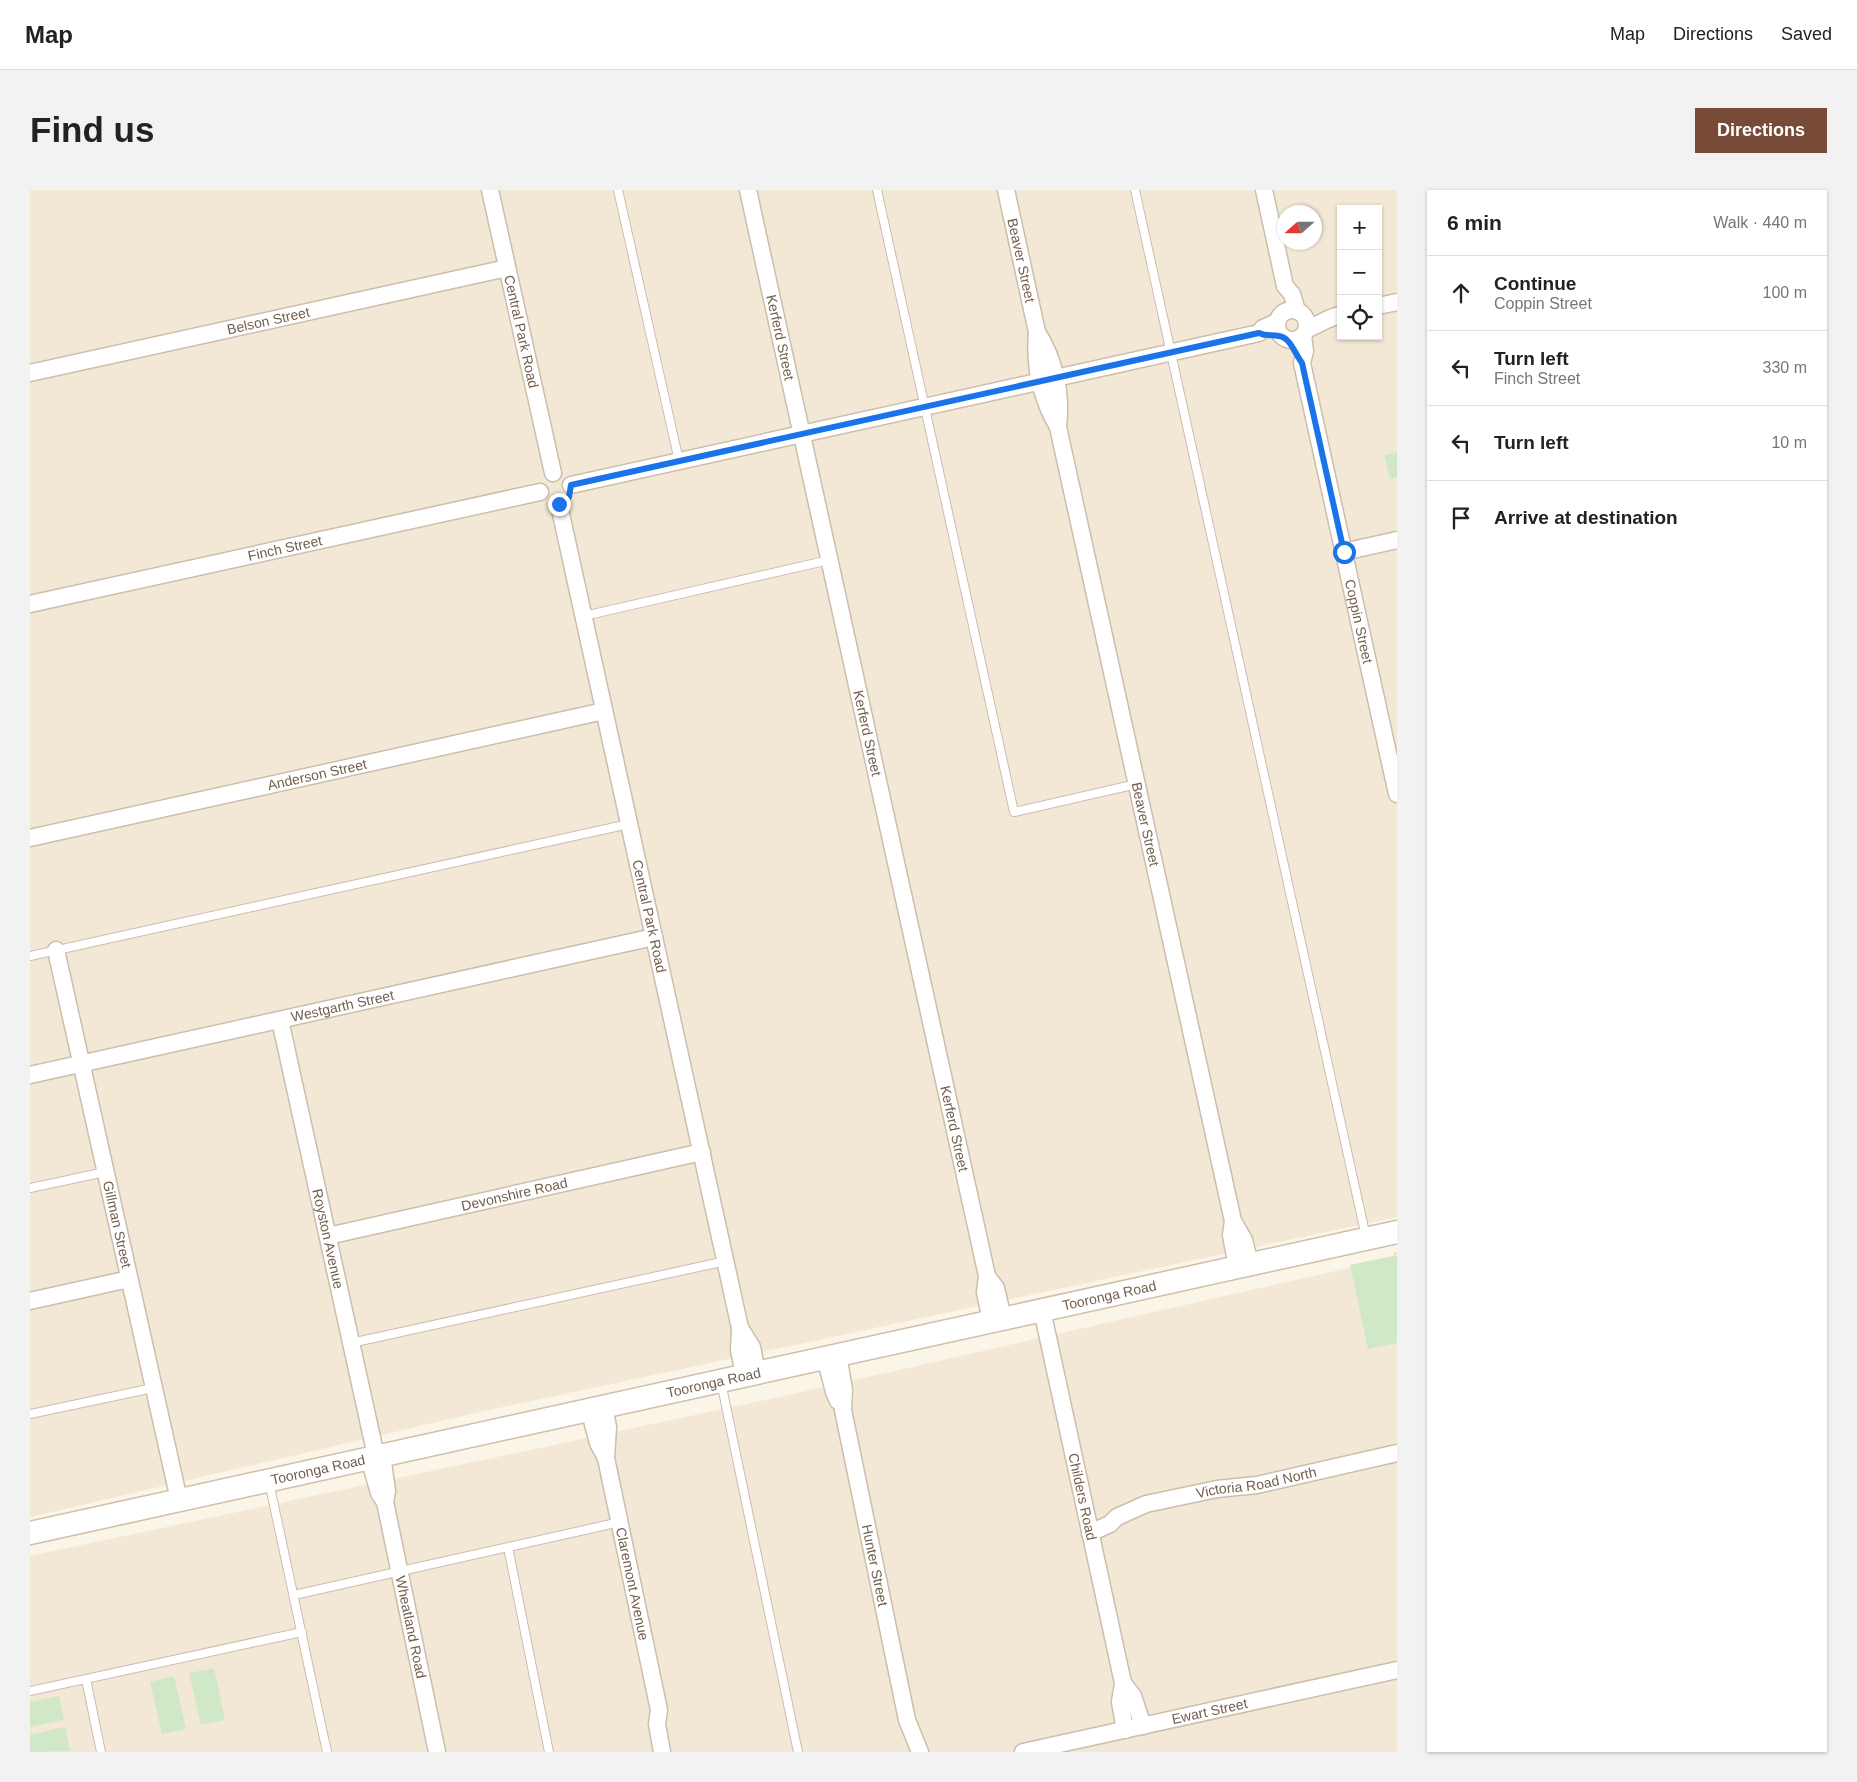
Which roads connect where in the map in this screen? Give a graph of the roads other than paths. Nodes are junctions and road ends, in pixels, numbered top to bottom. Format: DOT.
graph roads {
  1 [pos="490,190"];
  2 [pos="618,190"];
  3 [pos="748,190"];
  4 [pos="877,190"];
  5 [pos="1006,190"];
  6 [pos="1135,190"];
  7 [pos="1264,190"];
  8 [pos="507,268"];
  9 [pos="1397,302"];
  10 [pos="1382,305"];
  11 [pos="1335,316"];
  12 [pos="1292,325"];
  13 [pos="1171,352"];
  14 [pos="30,373"];
  15 [pos="1048,380"];
  16 [pos="925,407"];
  17 [pos="802,434"];
  18 [pos="679,461"];
  19 [pos="553,473"];
  20 [pos="571,485"];
  21 [pos="540,492"];
  22 [pos="559,504"];
  23 [pos="1397,540"];
  24 [pos="1344,552"];
  25 [pos="829,560"];
  26 [pos="30,604"];
  27 [pos="584,616"];
  28 [pos="604,711"];
  29 [pos="1137,784"];
  30 [pos="1397,794"];
  31 [pos="630,824"];
  32 [pos="30,838"];
  33 [pos="654,937"];
  34 [pos="56,950"];
  35 [pos="30,956"];
  36 [pos="280,1020"];
  37 [pos="81,1064"];
  38 [pos="30,1075"];
  39 [pos="702,1152"];
  40 [pos="105,1172"];
  41 [pos="30,1188"];
  42 [pos="328,1236"];
  43 [pos="1366,1239"];
  44 [pos="1396,1243"];
  45 [pos="726,1261"];
  46 [pos="1244,1266"];
  47 [pos="129,1279"];
  48 [pos="30,1301"];
  49 [pos="1042,1310"];
  50 [pos="997,1320"];
  51 [pos="351,1343"];
  52 [pos="832,1356"];
  53 [pos="751,1374"];
  54 [pos="721,1380"];
  55 [pos="154,1388"];
  56 [pos="596,1408"];
  57 [pos="30,1414"];
  58 [pos="1397,1453"];
  59 [pos="376,1456"];
  60 [pos="269,1480"];
  61 [pos="179,1500"];
  62 [pos="1086,1514"];
  63 [pos="1117,1517"];
  64 [pos="620,1522"];
  65 [pos="30,1533"];
  66 [pos="1090,1533"];
  67 [pos="508,1547"];
  68 [pos="399,1571"];
  69 [pos="294,1595"];
  70 [pos="302,1632"];
  71 [pos="1397,1670"];
  72 [pos="86,1679"];
  73 [pos="1124,1683"];
  74 [pos="30,1691"];
  75 [pos="659,1710"];
  76 [pos="908,1720"];
  77 [pos="1143,1726"];
  78 [pos="1125,1730"];
  79 [pos="101,1752"];
  80 [pos="328,1752"];
  81 [pos="437,1752"];
  82 [pos="550,1752"];
  83 [pos="662,1752"];
  84 [pos="672,1752"];
  85 [pos="798,1752"];
  86 [pos="908,1752"];
  87 [pos="920,1752"];
  88 [pos="1023,1752"];
  1 -- 8 [label="street, Central Park Road"];
  2 -- 18 [label="lane"];
  3 -- 17 [label="street, Kerferd Street"];
  4 -- 16 [label="lane"];
  5 -- 15 [label="street, Beaver Street"];
  6 -- 13 [label="lane"];
  7 -- 12 [label="street, Coppin Street"];
  8 -- 14 [label="street, Belson Street"];
  8 -- 19 [label="street, Central Park Road"];
  9 -- 10 [label="street"];
  11 -- 12 [label="street"];
  12 -- 13 [label="street"];
  12 -- 24 [label="street, Coppin Street"];
  13 -- 15 [label="street"];
  13 -- 43 [label="lane"];
  15 -- 16 [label="street"];
  15 -- 29 [label="street, Beaver Street"];
  16 -- 17 [label="street"];
  16 -- 29 [label="lane"];
  17 -- 18 [label="street"];
  17 -- 25 [label="street, Kerferd Street"];
  18 -- 20 [label="street"];
  19 -- 20 [label="street"];
  19 -- 21 [label="street"];
  20 -- 22 [label="street"];
  21 -- 22 [label="street"];
  21 -- 26 [label="street, Finch Street"];
  22 -- 27 [label="street, Central Park Road"];
  23 -- 24 [label="street"];
  24 -- 30 [label="street, Coppin Street"];
  25 -- 27 [label="lane"];
  25 -- 50 [label="street, Kerferd Street"];
  27 -- 28 [label="street, Central Park Road"];
  28 -- 31 [label="street, Central Park Road"];
  28 -- 32 [label="street, Anderson Street"];
  29 -- 46 [label="street, Beaver Street"];
  31 -- 33 [label="street, Central Park Road"];
  31 -- 34 [label="lane"];
  33 -- 36 [label="street, Westgarth Street"];
  33 -- 39 [label="street, Central Park Road"];
  34 -- 35 [label="lane"];
  34 -- 37 [label="street, Gillman Street"];
  36 -- 37 [label="street, Westgarth Street"];
  36 -- 42 [label="street, Royston Avenue"];
  37 -- 38 [label="street, Westgarth Street"];
  37 -- 40 [label="street, Gillman Street"];
  39 -- 42 [label="street, Devonshire Road"];
  39 -- 45 [label="street, Central Park Road"];
  40 -- 41 [label="lane"];
  40 -- 47 [label="street, Gillman Street"];
  42 -- 51 [label="street, Royston Avenue"];
  43 -- 44 [label="main road, Tooronga Road"];
  43 -- 46 [label="main road, Tooronga Road"];
  45 -- 51 [label="lane"];
  45 -- 53 [label="street, Central Park Road"];
  46 -- 49 [label="main road, Tooronga Road"];
  47 -- 48 [label="street"];
  47 -- 55 [label="street, Gillman Street"];
  49 -- 50 [label="main road, Tooronga Road"];
  49 -- 62 [label="street, Childers Road"];
  50 -- 52 [label="main road, Tooronga Road"];
  51 -- 59 [label="street, Royston Avenue"];
  52 -- 53 [label="main road, Tooronga Road"];
  52 -- 76 [label="street, Hunter Street"];
  53 -- 54 [label="main road, Tooronga Road"];
  54 -- 56 [label="main road, Tooronga Road"];
  54 -- 85 [label="lane"];
  55 -- 57 [label="lane"];
  55 -- 61 [label="street, Gillman Street"];
  56 -- 59 [label="main road, Tooronga Road"];
  56 -- 64 [label="street, Claremont Avenue"];
  58 -- 63 [label="street, Victoria Road North"];
  59 -- 60 [label="main road, Tooronga Road"];
  59 -- 68 [label="street, Wheatland Road"];
  60 -- 61 [label="main road, Tooronga Road"];
  60 -- 69 [label="lane"];
  61 -- 65 [label="main road, Tooronga Road"];
  62 -- 63 [label="street, Victoria Road North"];
  62 -- 66 [label="street, Childers Road"];
  63 -- 66 [label="street, Victoria Road North"];
  64 -- 67 [label="lane"];
  64 -- 75 [label="street, Claremont Avenue"];
  66 -- 73 [label="street, Childers Road"];
  67 -- 68 [label="lane"];
  67 -- 82 [label="lane"];
  68 -- 69 [label="lane"];
  68 -- 81 [label="street, Wheatland Road"];
  69 -- 70 [label="lane"];
  70 -- 72 [label="lane"];
  70 -- 80 [label="lane"];
  71 -- 77 [label="street, Ewart Street"];
  72 -- 74 [label="lane"];
  72 -- 79 [label="lane"];
  73 -- 77 [label="street, Childers Road"];
  73 -- 78 [label="street, Childers Road"];
  75 -- 83 [label="street, Claremont Avenue"];
  75 -- 84 [label="street, Claremont Avenue"];
  76 -- 86 [label="street, Hunter Street"];
  76 -- 87 [label="street, Hunter Street"];
  77 -- 78 [label="street, Ewart Street"];
  78 -- 88 [label="street, Ewart Street"];
}
